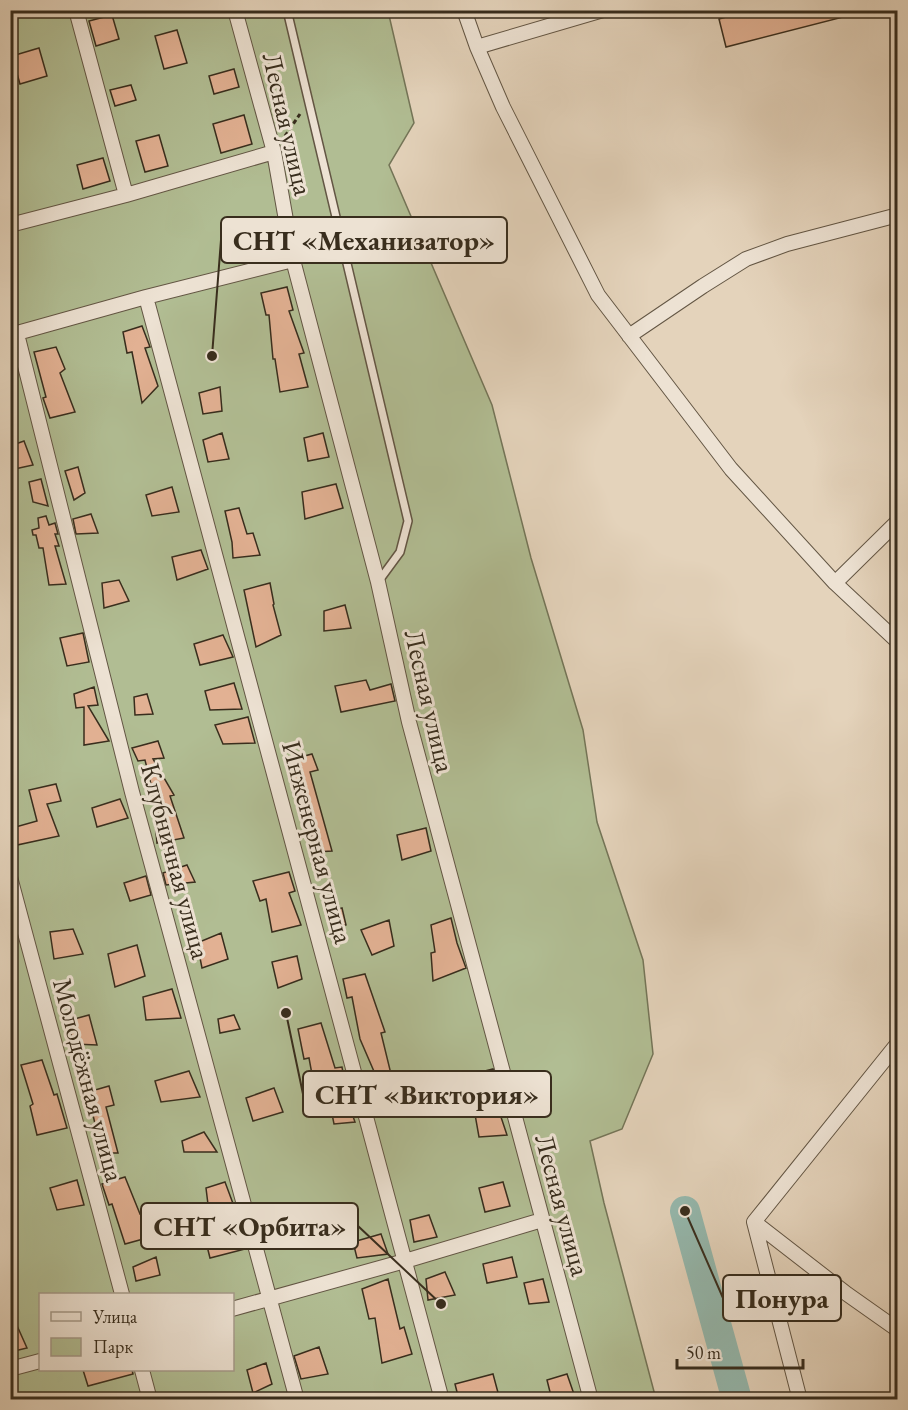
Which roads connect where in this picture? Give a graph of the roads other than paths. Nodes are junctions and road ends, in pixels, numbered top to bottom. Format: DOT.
graph roads {
  1 [pos="76,10"];
  2 [pos="235,10"];
  3 [pos="287,10"];
  4 [pos="464,10"];
  5 [pos="603,10"];
  6 [pos="477,47"];
  7 [pos="274,152"];
  8 [pos="126,195"];
  9 [pos="897,215"];
  10 [pos="10,225"];
  11 [pos="292,260"];
  12 [pos="146,297"];
  13 [pos="14,334"];
  14 [pos="629,336"];
  15 [pos="897,521"];
  16 [pos="378,582"];
  17 [pos="835,584"];
  18 [pos="897,642"];
  19 [pos="10,878"];
  20 [pos="897,1043"];
  21 [pos="542,1220"];
  22 [pos="754,1222"];
  23 [pos="405,1261"];
  24 [pos="122,1293"];
  25 [pos="271,1299"];
  26 [pos="234,1308"];
  27 [pos="897,1330"];
  28 [pos="39,1360"];
  29 [pos="10,1369"];
  30 [pos="142,1371"];
  31 [pos="150,1400"];
  32 [pos="297,1400"];
  33 [pos="442,1400"];
  34 [pos="591,1400"];
  35 [pos="800,1400"];
  1 -- 8 [label="street"];
  2 -- 7 [label="street, Лесная улица"];
  3 -- 16 [label="lane"];
  4 -- 6 [label="street"];
  5 -- 6 [label="street"];
  6 -- 14 [label="street"];
  7 -- 8 [label="street"];
  7 -- 11 [label="street, Лесная улица"];
  8 -- 10 [label="street"];
  9 -- 14 [label="street"];
  11 -- 12 [label="street"];
  11 -- 16 [label="street, Лесная улица"];
  12 -- 13 [label="street"];
  12 -- 23 [label="street, Инженерная улица"];
  13 -- 25 [label="street, Клубничная улица"];
  14 -- 17 [label="street"];
  15 -- 17 [label="street"];
  16 -- 21 [label="street, Лесная улица"];
  17 -- 18 [label="street"];
  19 -- 24 [label="street, Молодёжная улица"];
  20 -- 22 [label="street"];
  21 -- 23 [label="street"];
  21 -- 34 [label="street, Лесная улица"];
  22 -- 27 [label="street"];
  22 -- 35 [label="street"];
  23 -- 25 [label="street"];
  23 -- 33 [label="street, Инженерная улица"];
  25 -- 26 [label="street"];
  25 -- 32 [label="street, Клубничная улица"];
  28 -- 29 [label="street"];
  30 -- 31 [label="street"];
}
